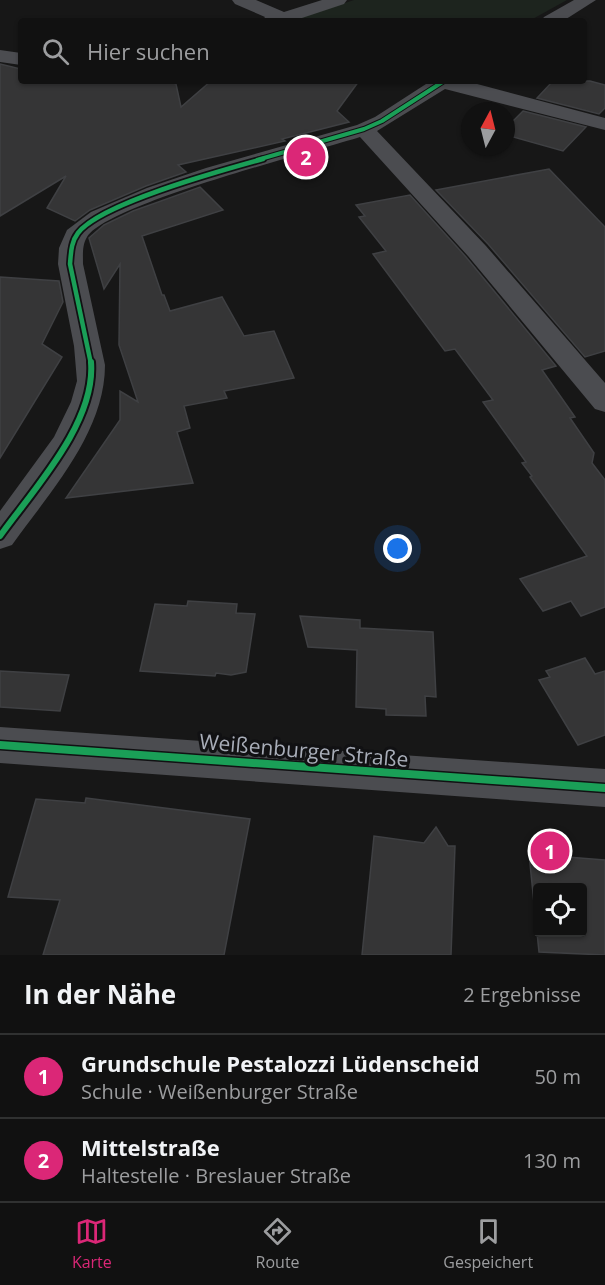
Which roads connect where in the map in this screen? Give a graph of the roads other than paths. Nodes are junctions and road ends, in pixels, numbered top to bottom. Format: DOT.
graph roads {
  1 [pos="241,0"];
  2 [pos="338,0"];
  3 [pos="587,0"];
  4 [pos="272,18"];
  5 [pos="282,18"];
  6 [pos="555,18"];
  7 [pos="0,56"];
  8 [pos="18,58"];
  9 [pos="436,84"];
  10 [pos="459,84"];
  11 [pos="605,124"];
  12 [pos="364,129"];
  13 [pos="605,402"];
  14 [pos="0,536"];
  15 [pos="0,745"];
  16 [pos="605,788"];
  1 -- 4 [label="street"];
  2 -- 5 [label="street"];
  3 -- 6 [label="street"];
  7 -- 8 [label="street"];
  9 -- 12 [label="street"];
  10 -- 11 [label="street"];
  12 -- 13 [label="street"];
  12 -- 14 [label="street"];
  15 -- 16 [label="street, Weißenburger Straße"];
}
